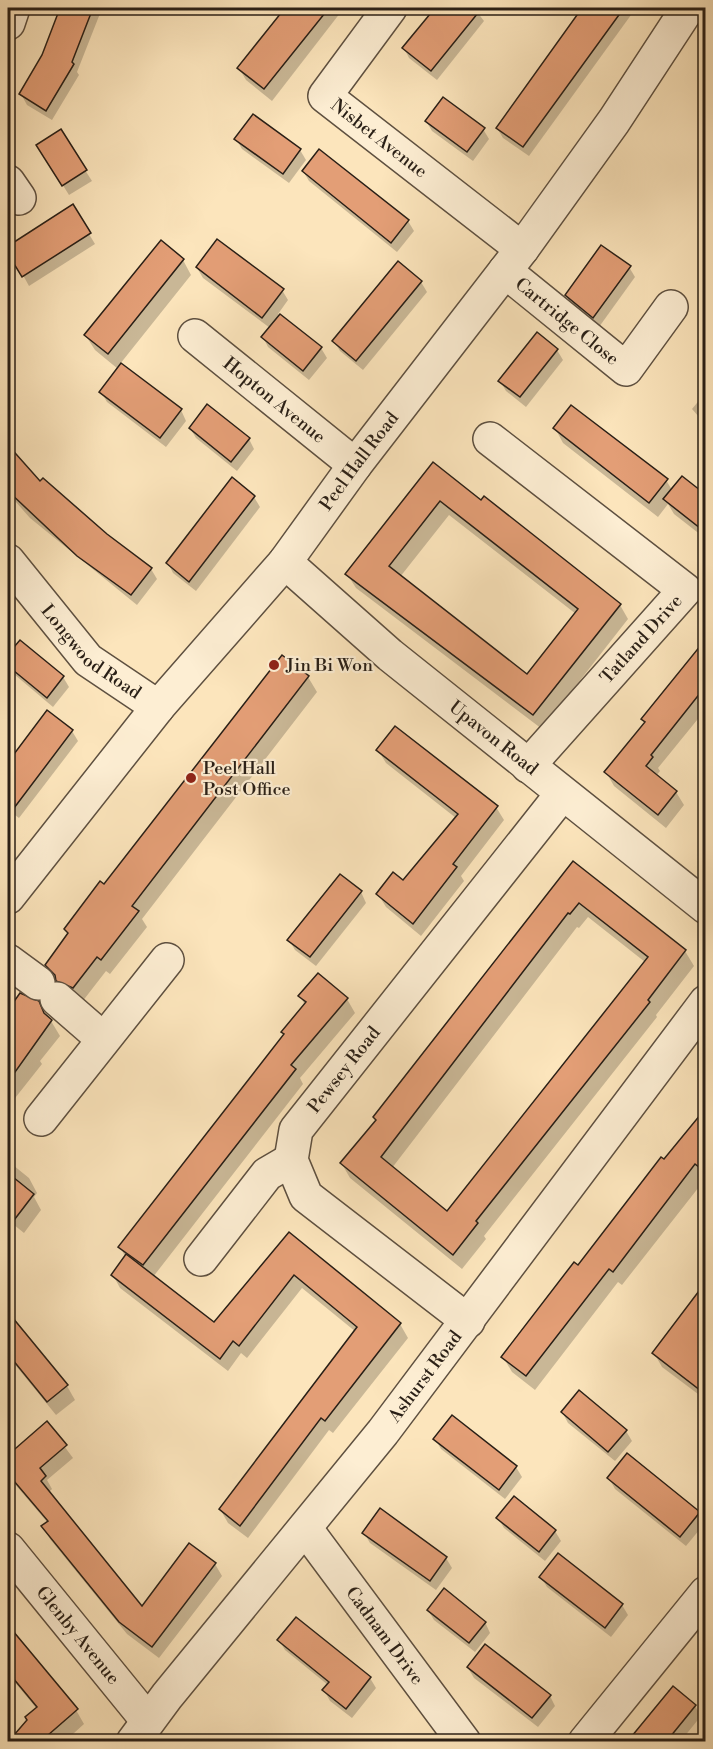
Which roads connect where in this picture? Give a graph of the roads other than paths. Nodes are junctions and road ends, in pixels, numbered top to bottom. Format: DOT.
graph roads {
  1 [pos="13,8"];
  2 [pos="390,8"];
  3 [pos="688,8"];
  4 [pos="8,23"];
  5 [pos="514,260"];
  6 [pos="671,308"];
  7 [pos="195,336"];
  8 [pos="490,439"];
  9 [pos="355,465"];
  10 [pos="8,561"];
  11 [pos="285,562"];
  12 [pos="158,707"];
  13 [pos="528,766"];
  14 [pos="562,794"];
  15 [pos="8,897"];
  16 [pos="705,907"];
  17 [pos="167,960"];
  18 [pos="8,962"];
  19 [pos="705,1002"];
  20 [pos="103,1039"];
  21 [pos="41,1119"];
  22 [pos="291,1161"];
  23 [pos="201,1259"];
  24 [pos="468,1321"];
  25 [pos="305,1528"];
  26 [pos="8,1550"];
  27 [pos="705,1593"];
  28 [pos="140,1731"];
  29 [pos="464,1742"];
  30 [pos="585,1742"];
  1 -- 4 [label="street"];
  2 -- 5 [label="street, Nisbet Avenue"];
  3 -- 5 [label="street, Peel Hall Road"];
  5 -- 6 [label="street, Cartridge Close"];
  5 -- 9 [label="street, Peel Hall Road"];
  7 -- 9 [label="street, Hopton Avenue"];
  8 -- 13 [label="street, Tatland Drive"];
  9 -- 11 [label="street, Peel Hall Road"];
  10 -- 12 [label="street, Longwood Road"];
  11 -- 12 [label="street, Peel Hall Road"];
  11 -- 13 [label="street, Upavon Road"];
  12 -- 15 [label="street, Peel Hall Road"];
  13 -- 14 [label="street, Upavon Road"];
  14 -- 16 [label="street, Upavon Road"];
  14 -- 22 [label="street, Pewsey Road"];
  17 -- 20 [label="street"];
  18 -- 20 [label="street"];
  19 -- 24 [label="street, Ashurst Road"];
  20 -- 21 [label="street"];
  22 -- 23 [label="street"];
  22 -- 24 [label="street"];
  24 -- 25 [label="street, Ashurst Road"];
  25 -- 28 [label="street, Ashurst Road"];
  25 -- 29 [label="street, Cadnam Drive"];
  26 -- 28 [label="street, Glenby Avenue"];
  27 -- 30 [label="street"];
}
